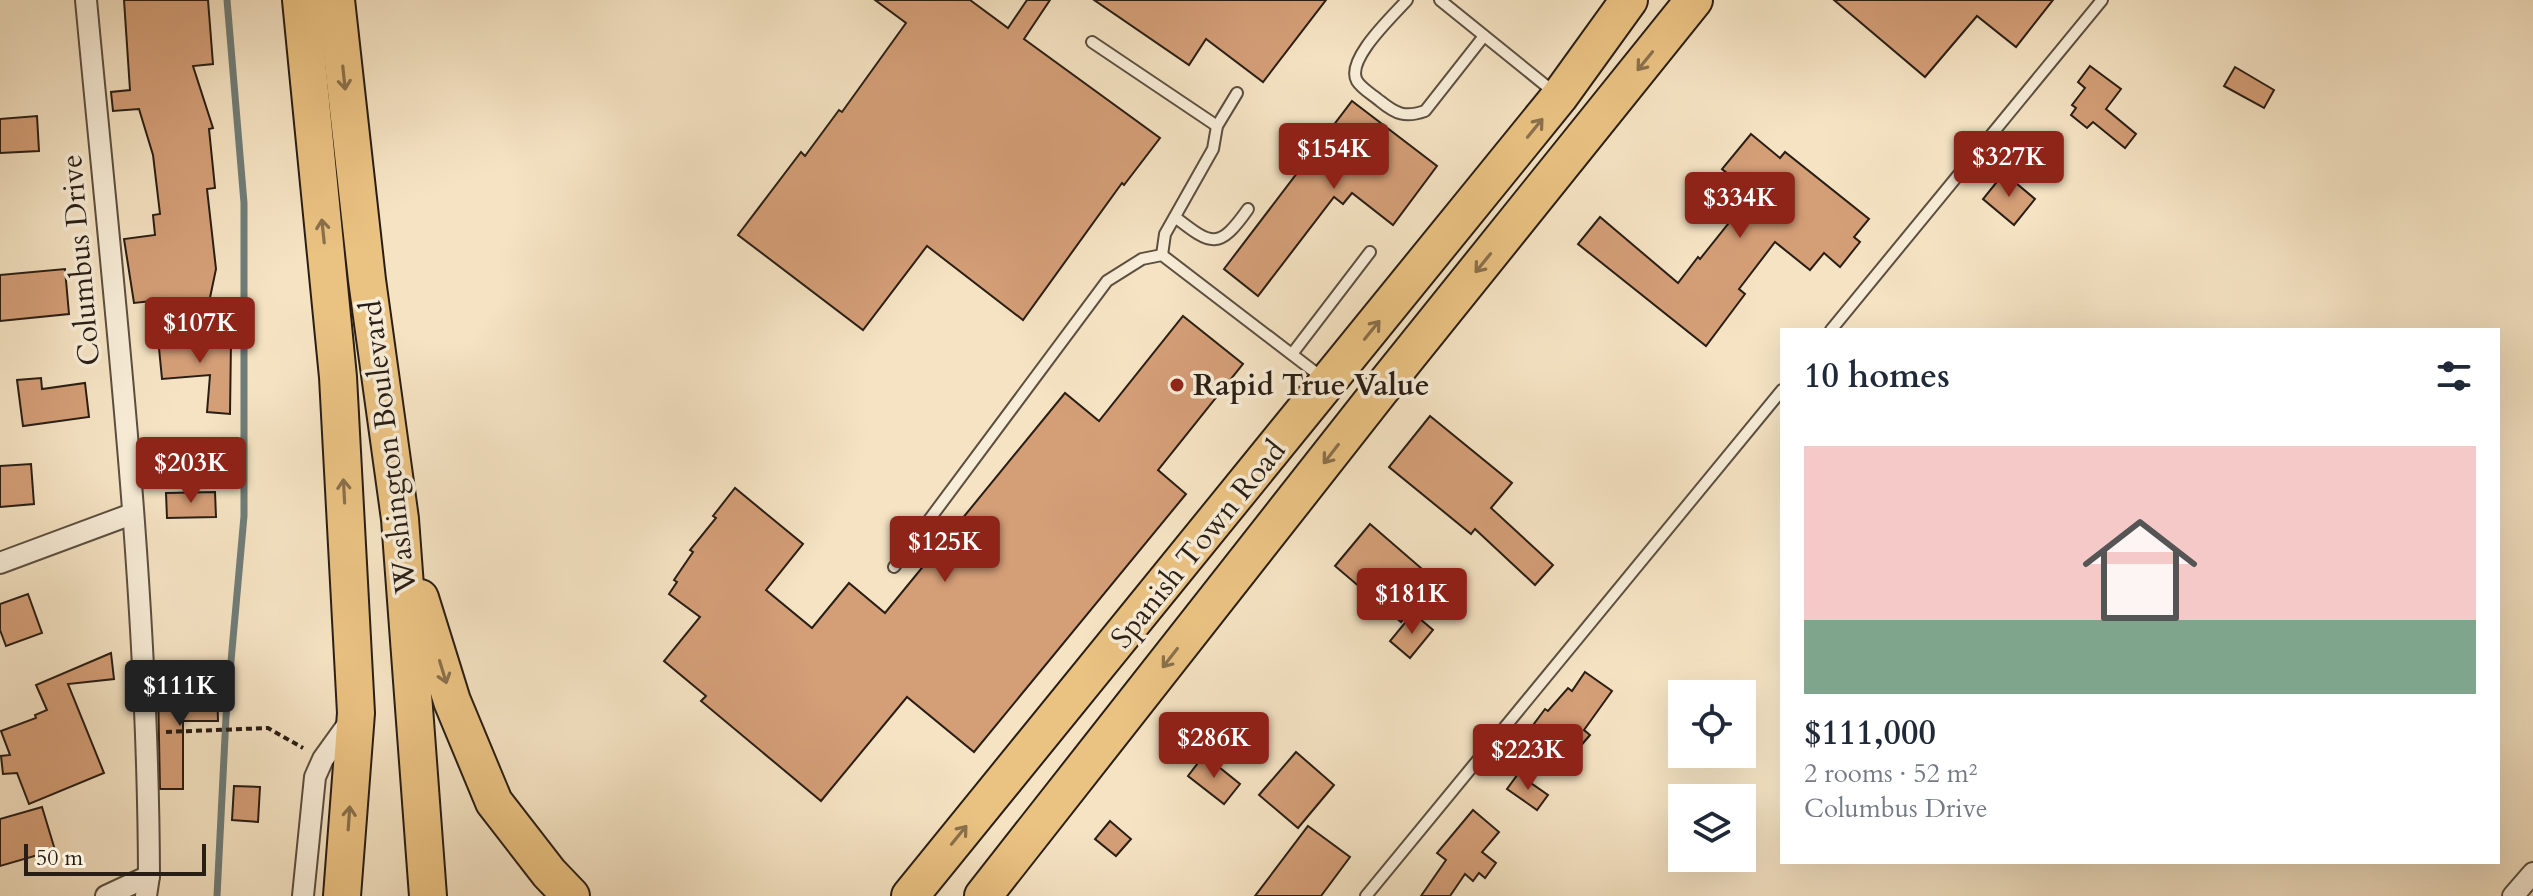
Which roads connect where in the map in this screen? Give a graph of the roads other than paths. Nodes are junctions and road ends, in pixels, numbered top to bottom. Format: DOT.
graph roads {
  1 [pos="86,0"];
  2 [pos="301,0"];
  3 [pos="336,0"];
  4 [pos="1407,0"];
  5 [pos="1440,0"];
  6 [pos="1629,0"];
  7 [pos="1694,0"];
  8 [pos="2102,0"];
  9 [pos="1484,36"];
  10 [pos="1092,42"];
  11 [pos="1237,93"];
  12 [pos="1559,97"];
  13 [pos="1217,126"];
  14 [pos="1248,209"];
  15 [pos="1175,217"];
  16 [pos="1370,252"];
  17 [pos="1162,255"];
  18 [pos="1833,328"];
  19 [pos="1292,354"];
  20 [pos="1338,372"];
  21 [pos="1379,392"];
  22 [pos="1780,392"];
  23 [pos="132,514"];
  24 [pos="400,519"];
  25 [pos="0,563"];
  26 [pos="894,567"];
  27 [pos="356,713"];
  28 [pos="2533,873"];
  29 [pos="148,886"];
  30 [pos="106,896"];
  31 [pos="303,896"];
  32 [pos="342,896"];
  33 [pos="428,896"];
  34 [pos="571,896"];
  35 [pos="910,896"];
  36 [pos="983,896"];
  37 [pos="1366,896"];
  38 [pos="2513,896"];
  1 -- 23 [label="street, Columbus Drive"];
  27 -- 2 [label="highway, Washington Boulevard, one-way"];
  3 -- 24 [label="highway, Washington Boulevard, one-way"];
  4 -- 9 [label="lane"];
  5 -- 9 [label="lane"];
  6 -- 12 [label="highway, Spanish Town Road"];
  7 -- 21 [label="highway, Spanish Town Road, one-way"];
  8 -- 18 [label="lane"];
  9 -- 12 [label="lane"];
  10 -- 13 [label="lane"];
  11 -- 13 [label="lane"];
  20 -- 12 [label="highway, Spanish Town Road, one-way"];
  13 -- 15 [label="lane"];
  14 -- 15 [label="lane"];
  15 -- 17 [label="lane"];
  16 -- 19 [label="lane"];
  17 -- 19 [label="lane"];
  17 -- 26 [label="lane"];
  19 -- 20 [label="lane"];
  20 -- 21 [label="highway"];
  35 -- 20 [label="highway, Spanish Town Road, one-way"];
  21 -- 36 [label="highway, Spanish Town Road, one-way"];
  22 -- 37 [label="lane"];
  23 -- 25 [label="street"];
  23 -- 29 [label="street, Columbus Drive"];
  24 -- 33 [label="highway, Washington Boulevard"];
  24 -- 34 [label="highway, one-way"];
  27 -- 31 [label="street"];
  32 -- 27 [label="highway, Washington Boulevard, one-way"];
  28 -- 38 [label="street"];
  29 -- 30 [label="street"];
}
